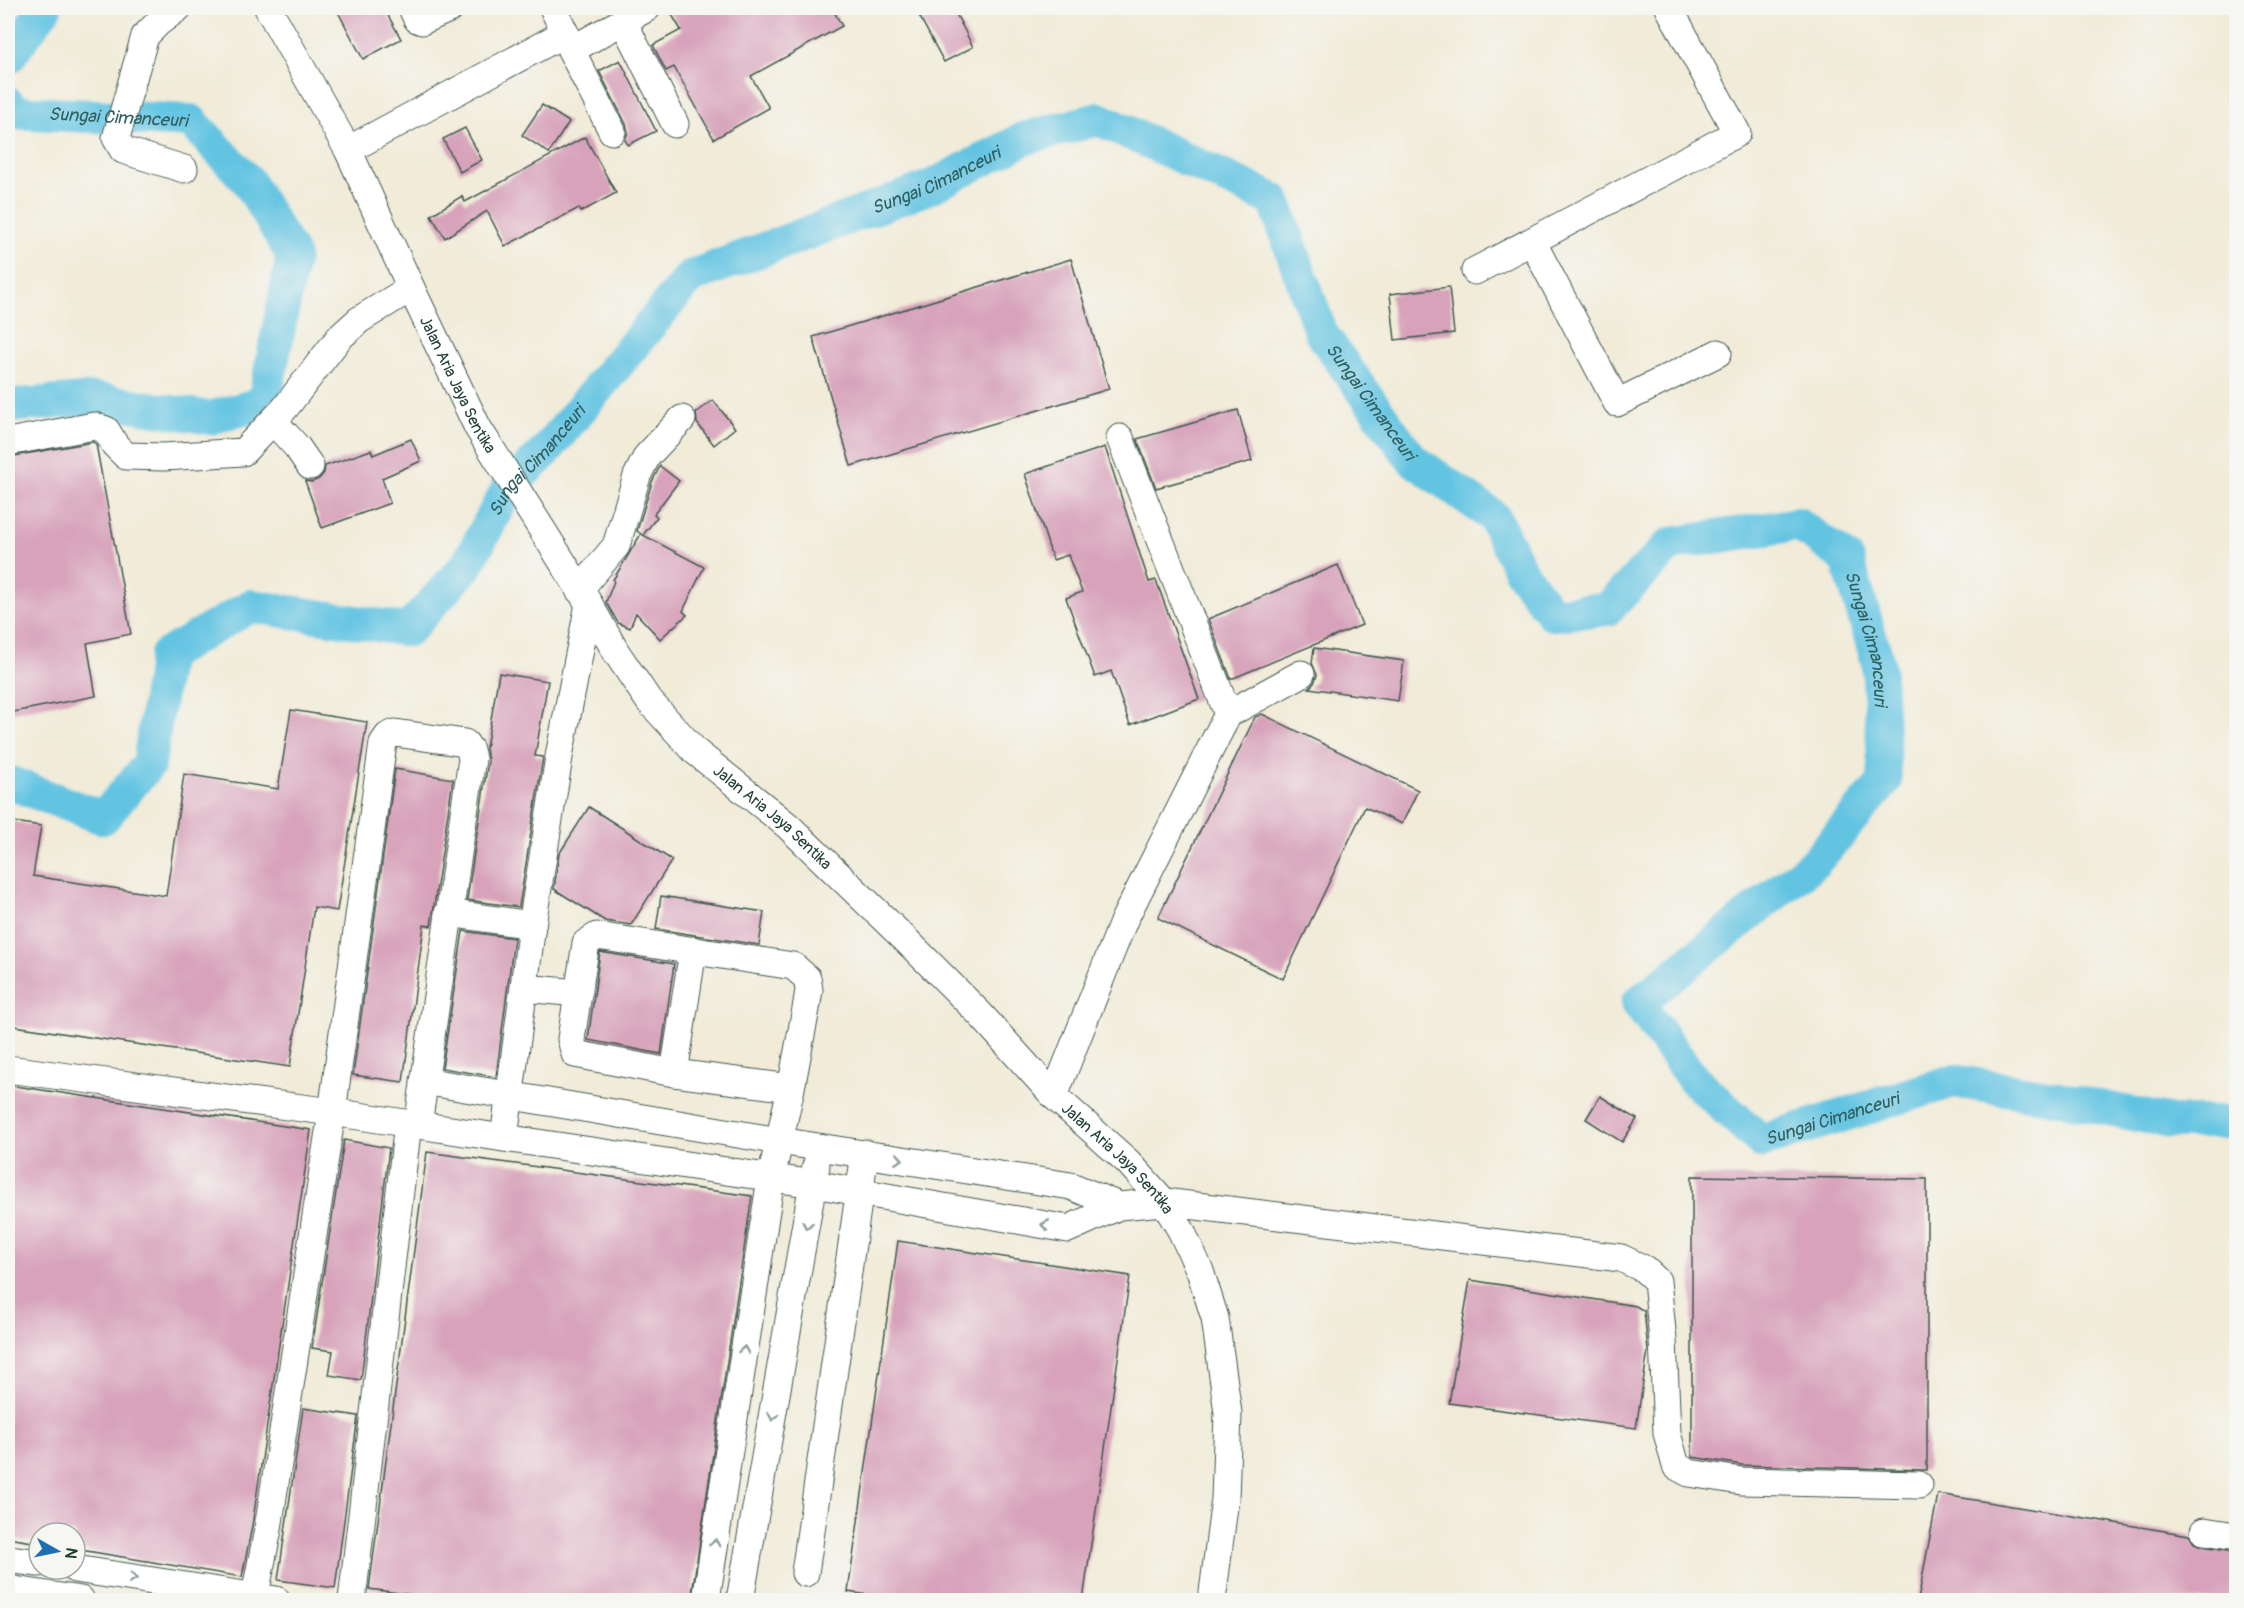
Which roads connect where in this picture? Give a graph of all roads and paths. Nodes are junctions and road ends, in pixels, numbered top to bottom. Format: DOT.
graph roads {
  1 [pos="178,8"];
  2 [pos="268,8"];
  3 [pos="412,8"];
  4 [pos="452,8"];
  5 [pos="553,8"];
  6 [pos="647,8"];
  7 [pos="1668,8"];
  8 [pos="623,21"];
  9 [pos="568,41"];
  10 [pos="675,124"];
  11 [pos="612,131"];
  12 [pos="348,150"];
  13 [pos="183,169"];
  14 [pos="1532,241"];
  15 [pos="1475,271"];
  16 [pos="411,288"];
  17 [pos="1718,353"];
  18 [pos="682,419"];
  19 [pos="273,421"];
  20 [pos="1120,438"];
  21 [pos="8,442"];
  22 [pos="310,466"];
  23 [pos="584,597"];
  24 [pos="1300,674"];
  25 [pos="1228,714"];
  26 [pos="448,914"];
  27 [pos="532,925"];
  28 [pos="693,950"];
  29 [pos="524,988"];
  30 [pos="578,993"];
  31 [pos="8,1069"];
  32 [pos="674,1073"];
  33 [pos="424,1081"];
  34 [pos="791,1088"];
  35 [pos="510,1095"];
  36 [pos="1054,1096"];
  37 [pos="332,1112"];
  38 [pos="413,1124"];
  39 [pos="504,1138"];
  40 [pos="779,1141"];
  41 [pos="819,1147"];
  42 [pos="865,1153"];
  43 [pos="771,1178"];
  44 [pos="814,1184"];
  45 [pos="859,1194"];
  46 [pos="1164,1202"];
  47 [pos="1119,1206"];
  48 [pos="1919,1485"];
  49 [pos="2204,1531"];
  50 [pos="2236,1536"];
  51 [pos="8,1559"];
  52 [pos="27,1561"];
  53 [pos="87,1571"];
  54 [pos="805,1573"];
  55 [pos="8,1589"];
  56 [pos="262,1599"];
  57 [pos="81,1600"];
  58 [pos="352,1600"];
  59 [pos="706,1600"];
  60 [pos="740,1600"];
  61 [pos="1212,1600"];
  1 -- 13 [label="street"];
  2 -- 12 [label="street, Jalan Aria Jaya Sentika"];
  3 -- 4 [label="street"];
  5 -- 9 [label="street"];
  6 -- 8 [label="street"];
  7 -- 14 [label="street"];
  8 -- 9 [label="street"];
  8 -- 10 [label="street"];
  9 -- 11 [label="street"];
  9 -- 12 [label="street"];
  12 -- 16 [label="street, Jalan Aria Jaya Sentika"];
  14 -- 15 [label="street"];
  14 -- 17 [label="street"];
  16 -- 19 [label="street"];
  16 -- 23 [label="street, Jalan Aria Jaya Sentika"];
  18 -- 23 [label="street"];
  19 -- 21 [label="street"];
  19 -- 22 [label="street"];
  20 -- 25 [label="street"];
  23 -- 27 [label="street"];
  23 -- 36 [label="street, Jalan Aria Jaya Sentika"];
  24 -- 25 [label="street"];
  25 -- 36 [label="street"];
  26 -- 27 [label="street"];
  26 -- 33 [label="street"];
  26 -- 37 [label="street"];
  27 -- 29 [label="street"];
  28 -- 30 [label="street"];
  28 -- 32 [label="street"];
  28 -- 34 [label="street"];
  29 -- 30 [label="street"];
  29 -- 35 [label="street"];
  30 -- 32 [label="street"];
  31 -- 37 [label="street"];
  32 -- 34 [label="street"];
  33 -- 35 [label="street"];
  33 -- 38 [label="street"];
  34 -- 40 [label="street"];
  35 -- 39 [label="street"];
  35 -- 40 [label="street"];
  36 -- 46 [label="street, Jalan Aria Jaya Sentika"];
  37 -- 38 [label="street"];
  37 -- 56 [label="street"];
  38 -- 39 [label="street"];
  38 -- 58 [label="street"];
  39 -- 43 [label="street"];
  40 -- 41 [label="street"];
  40 -- 43 [label="street"];
  41 -- 42 [label="street"];
  41 -- 44 [label="street"];
  42 -- 45 [label="street"];
  42 -- 47 [label="street, one-way"];
  43 -- 44 [label="street"];
  59 -- 43 [label="street, one-way"];
  44 -- 45 [label="street"];
  44 -- 60 [label="street, one-way"];
  47 -- 45 [label="street, one-way"];
  45 -- 54 [label="street"];
  46 -- 47 [label="street"];
  46 -- 48 [label="street"];
  46 -- 61 [label="street, Jalan Aria Jaya Sentika"];
  49 -- 50 [label="street"];
  51 -- 52 [label="street"];
  53 -- 56 [label="street, one-way"];
  55 -- 57 [label="street"];
}
